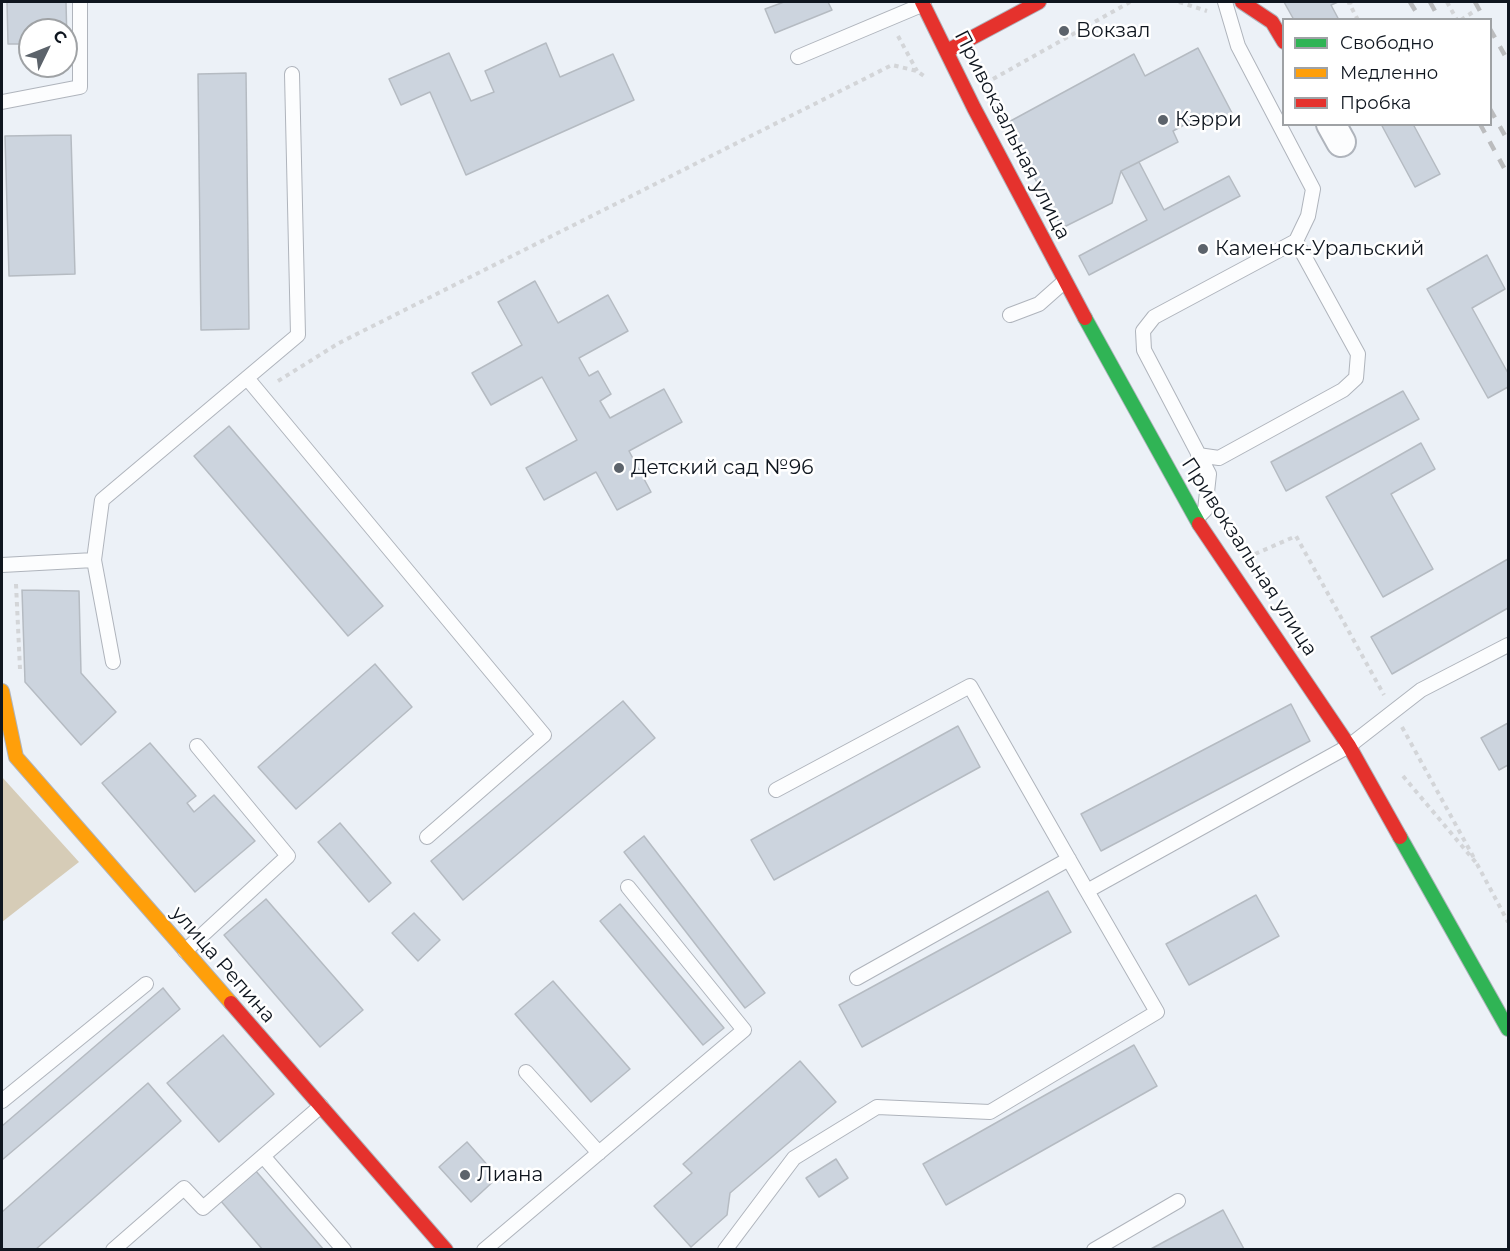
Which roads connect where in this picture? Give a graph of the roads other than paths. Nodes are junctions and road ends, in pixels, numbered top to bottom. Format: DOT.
graph roads {
  1 [pos="80,2"];
  2 [pos="1039,2"];
  3 [pos="1225,2"];
  4 [pos="1242,2"];
  5 [pos="923,3"];
  6 [pos="1282,39"];
  7 [pos="947,51"];
  8 [pos="798,57"];
  9 [pos="292,74"];
  10 [pos="2,102"];
  11 [pos="1296,241"];
  12 [pos="1065,281"];
  13 [pos="1010,315"];
  14 [pos="247,378"];
  15 [pos="1198,454"];
  16 [pos="1196,519"];
  17 [pos="94,560"];
  18 [pos="2,565"];
  19 [pos="1509,645"];
  20 [pos="113,662"];
  21 [pos="2,691"];
  22 [pos="7,739"];
  23 [pos="197,746"];
  24 [pos="1349,746"];
  25 [pos="776,790"];
  26 [pos="427,837"];
  27 [pos="1069,859"];
  28 [pos="628,887"];
  29 [pos="1087,891"];
  30 [pos="185,951"];
  31 [pos="857,978"];
  32 [pos="146,984"];
  33 [pos="1509,1029"];
  34 [pos="526,1072"];
  35 [pos="2,1101"];
  36 [pos="321,1106"];
  37 [pos="599,1153"];
  38 [pos="263,1156"];
  39 [pos="1178,1201"];
  40 [pos="112,1250"];
  41 [pos="344,1250"];
  42 [pos="446,1250"];
  43 [pos="484,1250"];
  44 [pos="725,1250"];
  45 [pos="1094,1250"];
  1 -- 10 [label="lane"];
  2 -- 7 [label="street"];
  3 -- 11 [label="lane"];
  4 -- 6 [label="street"];
  5 -- 7 [label="street, Привокзальная улица"];
  5 -- 8 [label="lane"];
  7 -- 12 [label="street, Привокзальная улица"];
  9 -- 14 [label="lane"];
  11 -- 15 [label="lane"];
  11 -- 15 [label="lane"];
  12 -- 13 [label="lane"];
  12 -- 16 [label="street, Привокзальная улица"];
  14 -- 17 [label="lane"];
  14 -- 26 [label="lane"];
  15 -- 16 [label="lane"];
  16 -- 24 [label="street, Привокзальная улица"];
  17 -- 18 [label="lane"];
  17 -- 20 [label="lane"];
  19 -- 24 [label="lane"];
  21 -- 22 [label="street, улица Репина"];
  22 -- 30 [label="street, улица Репина"];
  23 -- 30 [label="lane"];
  24 -- 29 [label="lane"];
  24 -- 33 [label="street, Привокзальная улица"];
  25 -- 27 [label="lane"];
  27 -- 29 [label="lane"];
  27 -- 31 [label="lane"];
  28 -- 37 [label="lane"];
  29 -- 44 [label="lane"];
  30 -- 36 [label="street, улица Репина"];
  32 -- 35 [label="lane"];
  34 -- 37 [label="lane"];
  36 -- 38 [label="lane"];
  36 -- 42 [label="street, улица Репина"];
  37 -- 43 [label="lane"];
  38 -- 40 [label="lane"];
  38 -- 41 [label="lane"];
  39 -- 45 [label="lane"];
}
